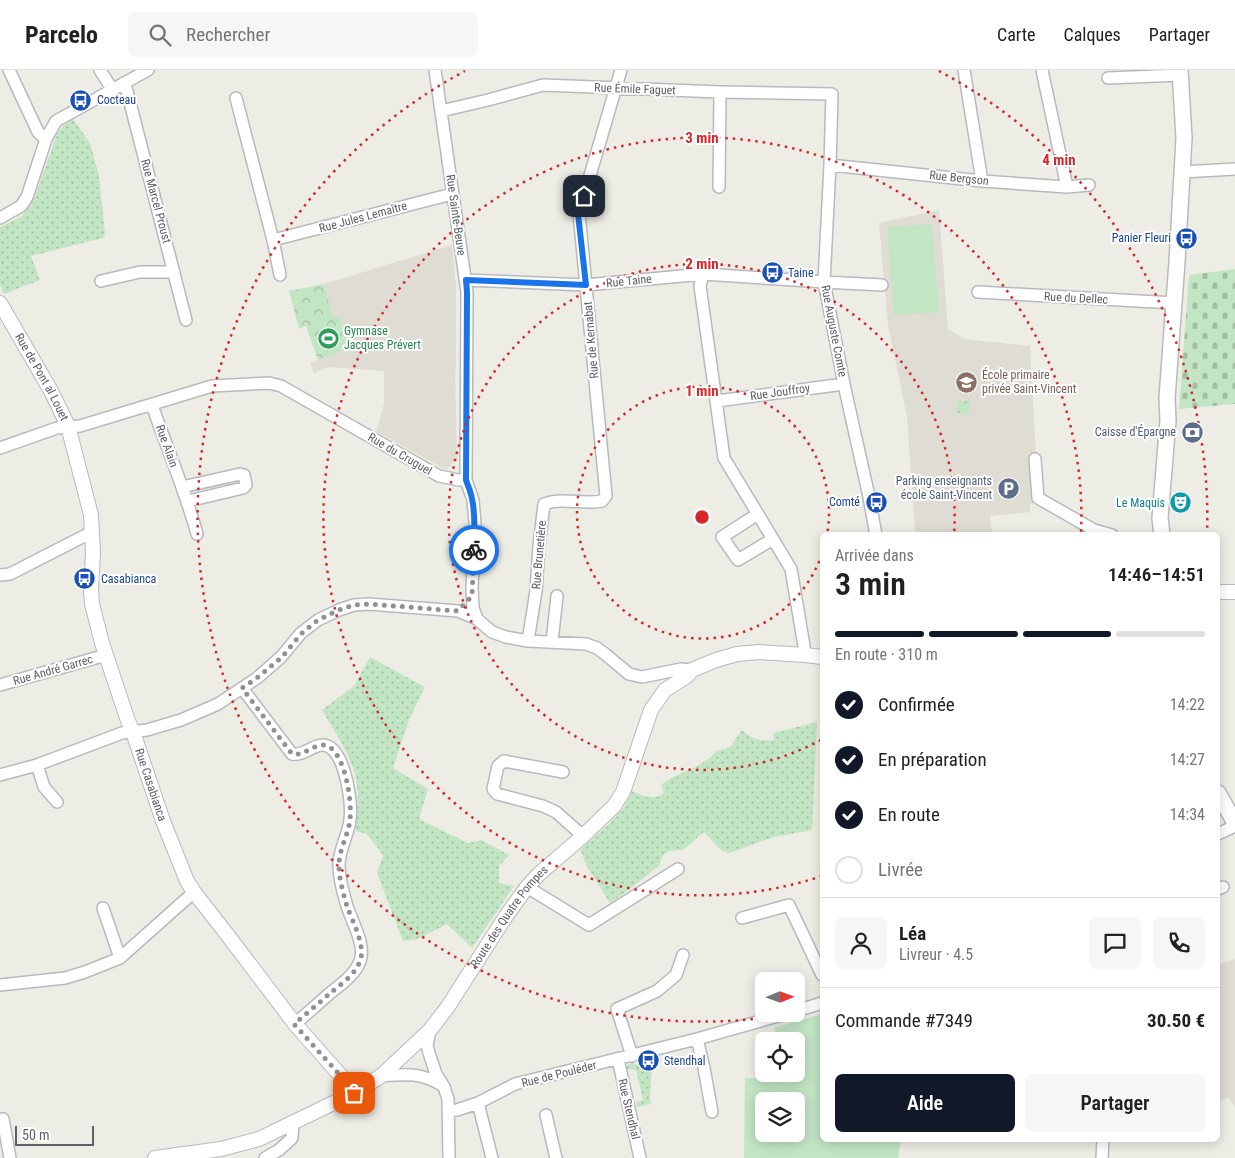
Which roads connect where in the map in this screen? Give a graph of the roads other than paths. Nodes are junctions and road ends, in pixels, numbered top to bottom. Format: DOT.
graph roads {
  1 [pos="9,70"];
  2 [pos="100,70"];
  3 [pos="148,70"];
  4 [pos="435,70"];
  5 [pos="621,70"];
  6 [pos="964,70"];
  7 [pos="1042,70"];
  8 [pos="1180,72"];
  9 [pos="1108,78"];
  10 [pos="124,83"];
  11 [pos="615,88"];
  12 [pos="112,89"];
  13 [pos="720,92"];
  14 [pos="832,94"];
  15 [pos="236,98"];
  16 [pos="441,111"];
  17 [pos="46,139"];
  18 [pos="830,165"];
  19 [pos="1235,169"];
  20 [pos="1182,172"];
  21 [pos="982,181"];
  22 [pos="1089,185"];
  23 [pos="1067,186"];
  24 [pos="719,187"];
  25 [pos="452,194"];
  26 [pos="0,218"];
  27 [pos="273,240"];
  28 [pos="174,272"];
  29 [pos="703,274"];
  30 [pos="280,275"];
  31 [pos="466,280"];
  32 [pos="101,281"];
  33 [pos="824,282"];
  34 [pos="586,285"];
  35 [pos="882,285"];
  36 [pos="978,292"];
  37 [pos="0,303"];
  38 [pos="1174,303"];
  39 [pos="186,320"];
  40 [pos="844,384"];
  41 [pos="717,401"];
  42 [pos="152,404"];
  43 [pos="68,426"];
  44 [pos="0,448"];
  45 [pos="1035,459"];
  46 [pos="466,480"];
  47 [pos="182,487"];
  48 [pos="606,496"];
  49 [pos="188,501"];
  50 [pos="758,514"];
  51 [pos="92,532"];
  52 [pos="875,532"];
  53 [pos="1101,532"];
  54 [pos="1162,532"];
  55 [pos="197,534"];
  56 [pos="773,538"];
  57 [pos="0,575"];
  58 [pos="1220,592"];
  59 [pos="1235,592"];
  60 [pos="472,596"];
  61 [pos="558,596"];
  62 [pos="458,611"];
  63 [pos="476,618"];
  64 [pos="528,641"];
  65 [pos="552,642"];
  66 [pos="106,655"];
  67 [pos="805,655"];
  68 [pos="820,657"];
  69 [pos="692,670"];
  70 [pos="0,685"];
  71 [pos="242,688"];
  72 [pos="133,732"];
  73 [pos="37,765"];
  74 [pos="563,772"];
  75 [pos="0,775"];
  76 [pos="1220,797"];
  77 [pos="57,802"];
  78 [pos="1235,825"];
  79 [pos="1220,833"];
  80 [pos="583,836"];
  81 [pos="678,869"];
  82 [pos="527,887"];
  83 [pos="194,892"];
  84 [pos="103,908"];
  85 [pos="742,918"];
  86 [pos="683,955"];
  87 [pos="120,958"];
  88 [pos="820,972"];
  89 [pos="0,985"];
  90 [pos="820,1004"];
  91 [pos="805,1008"];
  92 [pos="757,1022"];
  93 [pos="294,1024"];
  94 [pos="430,1030"];
  95 [pos="697,1039"];
  96 [pos="632,1056"];
  97 [pos="618,1059"];
  98 [pos="382,1076"];
  99 [pos="444,1087"];
  100 [pos="354,1093"];
  101 [pos="478,1103"];
  102 [pos="448,1111"];
  103 [pos="712,1112"];
  104 [pos="546,1115"];
  105 [pos="3,1119"];
  106 [pos="293,1123"];
  107 [pos="1104,1142"];
  108 [pos="221,1153"];
  109 [pos="10,1158"];
  110 [pos="155,1158"];
  111 [pos="265,1158"];
  112 [pos="449,1158"];
  113 [pos="492,1158"];
  114 [pos="556,1158"];
  115 [pos="640,1158"];
  116 [pos="1102,1158"];
  1 -- 17 [label="street"];
  2 -- 12 [label="street"];
  3 -- 10 [label="street"];
  4 -- 16 [label="street, Rue Sainte-Beuve"];
  5 -- 11 [label="street, Rue de Kernabat"];
  6 -- 21 [label="street"];
  7 -- 23 [label="street"];
  8 -- 9 [label="street"];
  8 -- 20 [label="main road"];
  10 -- 12 [label="street"];
  10 -- 28 [label="street, Rue Marcel Proust"];
  11 -- 13 [label="street, Rue Émile Faguet"];
  11 -- 16 [label="street, Rue Émile Faguet"];
  11 -- 34 [label="street, Rue de Kernabat"];
  12 -- 17 [label="street"];
  13 -- 14 [label="street, Rue Émile Faguet"];
  13 -- 24 [label="street"];
  14 -- 18 [label="street, Rue Auguste Comte"];
  15 -- 27 [label="street"];
  16 -- 25 [label="street, Rue Sainte-Beuve"];
  17 -- 26 [label="street"];
  18 -- 21 [label="street, Rue Bergson"];
  18 -- 33 [label="street, Rue Auguste Comte"];
  19 -- 20 [label="street"];
  20 -- 38 [label="main road"];
  21 -- 23 [label="street, Rue Bergson"];
  22 -- 23 [label="street, Rue Bergson"];
  25 -- 27 [label="street, Rue Jules Lemaître"];
  25 -- 31 [label="street, Rue Sainte-Beuve"];
  27 -- 30 [label="street"];
  28 -- 32 [label="street"];
  28 -- 39 [label="street, Rue Marcel Proust"];
  29 -- 33 [label="street, Rue Taine"];
  29 -- 34 [label="street, Rue Taine"];
  29 -- 41 [label="street"];
  31 -- 34 [label="street, Rue Taine"];
  31 -- 46 [label="street, Rue Sainte-Beuve"];
  33 -- 35 [label="street, Rue Taine"];
  33 -- 40 [label="street, Rue Auguste Comte"];
  34 -- 48 [label="street, Rue de Kernabat"];
  36 -- 38 [label="street, Rue du Dellec"];
  37 -- 43 [label="street, Rue de Pont al Louet"];
  38 -- 54 [label="main road"];
  40 -- 41 [label="street, Rue Jouffroy"];
  40 -- 52 [label="street, Rue Auguste Comte"];
  41 -- 50 [label="street"];
  42 -- 43 [label="street, Rue du Cruguel"];
  42 -- 46 [label="street, Rue du Cruguel"];
  42 -- 47 [label="street, Rue Alain"];
  43 -- 44 [label="street, Rue du Cruguel"];
  43 -- 51 [label="street, Rue Casabianca"];
  45 -- 53 [label="street"];
  46 -- 60 [label="street"];
  47 -- 49 [label="street, Rue Alain"];
  47 -- 49 [label="street"];
  48 -- 64 [label="street, Rue Brunetière"];
  49 -- 55 [label="street, Rue Alain"];
  50 -- 56 [label="street"];
  50 -- 56 [label="street"];
  51 -- 57 [label="street"];
  51 -- 66 [label="street, Rue Casabianca"];
  56 -- 67 [label="street"];
  58 -- 59 [label="street"];
  60 -- 62 [label="street"];
  60 -- 63 [label="street"];
  61 -- 65 [label="street"];
  62 -- 63 [label="street"];
  62 -- 71 [label="street"];
  63 -- 64 [label="street"];
  64 -- 65 [label="street"];
  65 -- 69 [label="street"];
  66 -- 70 [label="street, Rue André Garrec"];
  66 -- 72 [label="street, Rue Casabianca"];
  67 -- 68 [label="street, Route des Quatre Pompes"];
  67 -- 69 [label="street, Route des Quatre Pompes"];
  69 -- 80 [label="street, Route des Quatre Pompes"];
  71 -- 72 [label="street"];
  71 -- 93 [label="street"];
  72 -- 73 [label="street"];
  72 -- 83 [label="street, Rue Casabianca"];
  73 -- 75 [label="street"];
  73 -- 77 [label="street"];
  74 -- 80 [label="street"];
  76 -- 78 [label="main road"];
  78 -- 79 [label="street"];
  80 -- 82 [label="street, Route des Quatre Pompes"];
  81 -- 82 [label="street"];
  82 -- 94 [label="street, Route des Quatre Pompes"];
  83 -- 87 [label="street"];
  83 -- 93 [label="street, Rue Casabianca"];
  84 -- 87 [label="street"];
  85 -- 88 [label="street"];
  86 -- 96 [label="street"];
  87 -- 89 [label="street"];
  90 -- 91 [label="street"];
  92 -- 95 [label="street, Rue de Pouléder"];
  93 -- 100 [label="street, Rue Casabianca"];
  94 -- 98 [label="street, Route des Quatre Pompes"];
  94 -- 99 [label="street"];
  95 -- 96 [label="street, Rue de Pouléder"];
  95 -- 103 [label="street"];
  96 -- 97 [label="street, Rue de Pouléder"];
  97 -- 101 [label="street, Rue de Pouléder"];
  97 -- 115 [label="street, Rue Stendhal"];
  98 -- 99 [label="street"];
  98 -- 100 [label="street, Route des Quatre Pompes"];
  99 -- 102 [label="street"];
  100 -- 106 [label="street, Route des Quatre Pompes"];
  101 -- 102 [label="street, Rue de Pouléder"];
  101 -- 113 [label="street"];
  102 -- 112 [label="street"];
  104 -- 114 [label="street"];
  105 -- 109 [label="street"];
  106 -- 108 [label="street, Route des Quatre Pompes"];
  106 -- 111 [label="street"];
  107 -- 116 [label="street"];
  108 -- 110 [label="street, Route des Quatre Pompes"];
}
